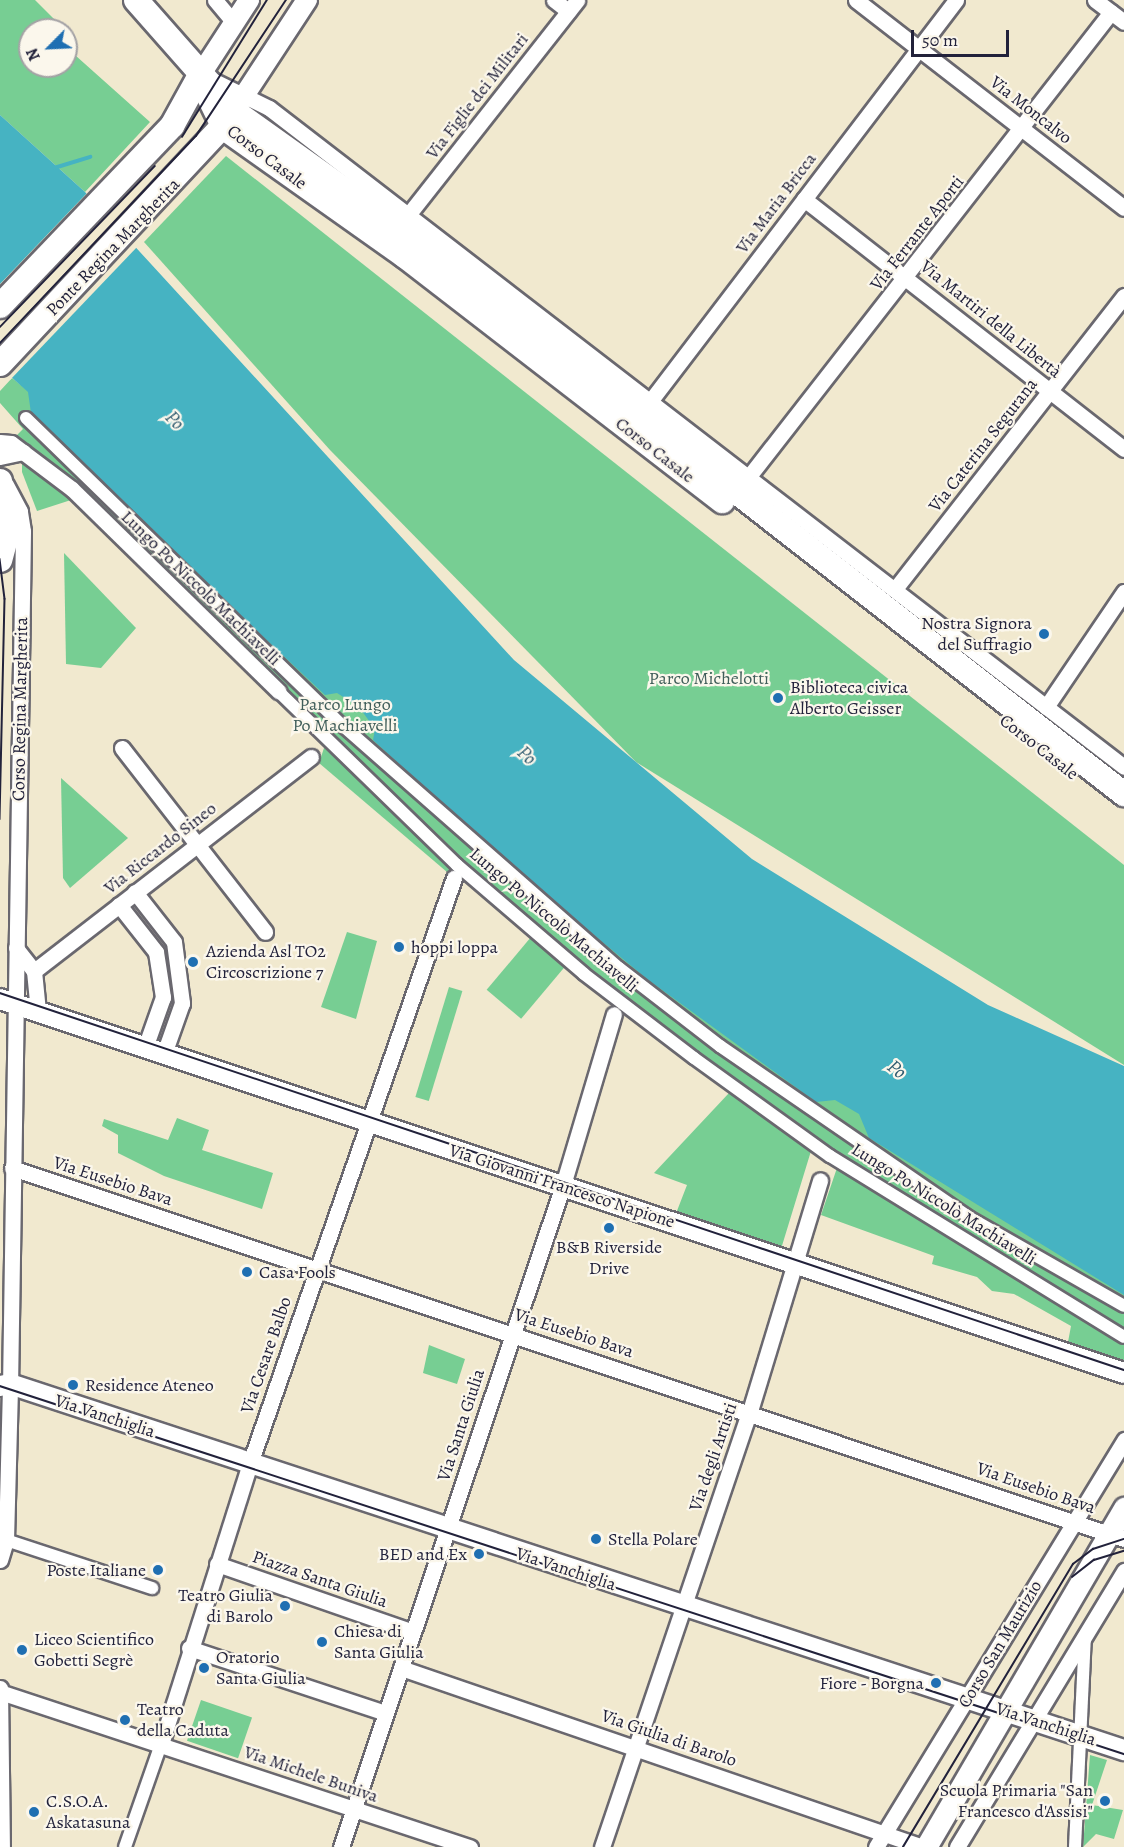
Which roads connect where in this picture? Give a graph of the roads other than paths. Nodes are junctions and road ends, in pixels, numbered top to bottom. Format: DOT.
graph roads {
  1 [pos="136,0"];
  2 [pos="215,0"];
  3 [pos="249,0"];
  4 [pos="307,0"];
  5 [pos="554,0"];
  6 [pos="856,0"];
  7 [pos="956,0"];
  8 [pos="1095,0"];
  9 [pos="573,6"];
  10 [pos="1111,12"];
  11 [pos="1124,22"];
  12 [pos="234,23"];
  13 [pos="918,49"];
  14 [pos="199,77"];
  15 [pos="235,111"];
  16 [pos="1025,129"];
  17 [pos="804,199"];
  18 [pos="1124,207"];
  19 [pos="403,222"];
  20 [pos="908,277"];
  21 [pos="1124,296"];
  22 [pos="0,306"];
  23 [pos="0,364"];
  24 [pos="1049,391"];
  25 [pos="640,415"];
  26 [pos="26,418"];
  27 [pos="0,442"];
  28 [pos="1124,449"];
  29 [pos="23,452"];
  30 [pos="0,457"];
  31 [pos="750,475"];
  32 [pos="0,476"];
  33 [pos="0,481"];
  34 [pos="0,560"];
  35 [pos="895,589"];
  36 [pos="1124,592"];
  37 [pos="278,691"];
  38 [pos="1046,707"];
  39 [pos="122,748"];
  40 [pos="311,757"];
  41 [pos="1122,764"];
  42 [pos="1124,794"];
  43 [pos="1124,813"];
  44 [pos="196,844"];
  45 [pos="454,878"];
  46 [pos="135,892"];
  47 [pos="119,904"];
  48 [pos="160,924"];
  49 [pos="265,932"];
  50 [pos="144,937"];
  51 [pos="16,948"];
  52 [pos="34,971"];
  53 [pos="178,973"];
  54 [pos="160,975"];
  55 [pos="7,1001"];
  56 [pos="38,1011"];
  57 [pos="158,1012"];
  58 [pos="614,1014"];
  59 [pos="177,1020"];
  60 [pos="146,1045"];
  61 [pos="165,1051"];
  62 [pos="366,1122"];
  63 [pos="12,1168"];
  64 [pos="820,1180"];
  65 [pos="563,1185"];
  66 [pos="797,1264"];
  67 [pos="317,1266"];
  68 [pos="1124,1306"];
  69 [pos="512,1334"];
  70 [pos="1124,1337"];
  71 [pos="1124,1373"];
  72 [pos="3,1384"];
  73 [pos="750,1411"];
  74 [pos="1124,1440"];
  75 [pos="250,1463"];
  76 [pos="1124,1508"];
  77 [pos="1074,1521"];
  78 [pos="447,1529"];
  79 [pos="1116,1537"];
  80 [pos="6,1540"];
  81 [pos="0,1560"];
  82 [pos="217,1564"];
  83 [pos="1124,1571"];
  84 [pos="152,1588"];
  85 [pos="682,1607"];
  86 [pos="411,1631"];
  87 [pos="1085,1636"];
  88 [pos="189,1648"];
  89 [pos="400,1668"];
  90 [pos="1,1691"];
  91 [pos="967,1700"];
  92 [pos="1008,1712"];
  93 [pos="386,1713"];
  94 [pos="1035,1720"];
  95 [pos="1084,1736"];
  96 [pos="161,1744"];
  97 [pos="636,1748"];
  98 [pos="1124,1750"];
  99 [pos="354,1809"];
  100 [pos="880,1840"];
  101 [pos="2,1847"];
  102 [pos="125,1847"];
  103 [pos="341,1847"];
  104 [pos="470,1847"];
  105 [pos="602,1847"];
  106 [pos="925,1847"];
  107 [pos="957,1847"];
  108 [pos="1075,1847"];
  1 -- 14 [label="main road, Corso Casale"];
  2 -- 12 [label="street"];
  3 -- 12 [label="street"];
  4 -- 15 [label="street"];
  5 -- 9 [label="street"];
  6 -- 13 [label="street, Via Moncalvo"];
  7 -- 13 [label="street, Via Maria Bricca"];
  8 -- 10 [label="street"];
  9 -- 19 [label="street, Via Figlie dei Militari"];
  10 -- 11 [label="street"];
  10 -- 16 [label="street, Via Ferrante Aporti"];
  12 -- 14 [label="street"];
  13 -- 16 [label="street, Via Moncalvo"];
  13 -- 17 [label="street, Via Maria Bricca"];
  14 -- 15 [label="main road, Corso Casale"];
  14 -- 15 [label="street, Corso Casale"];
  14 -- 22 [label="main road"];
  15 -- 19 [label="main road, Corso Casale"];
  15 -- 23 [label="main road, Ponte Regina Margherita"];
  15 -- 25 [label="main road, Corso Casale"];
  16 -- 18 [label="street, Via Moncalvo"];
  16 -- 20 [label="street, Via Ferrante Aporti"];
  17 -- 20 [label="street, Via Martiri della Libertà"];
  17 -- 25 [label="street, Via Maria Bricca"];
  19 -- 25 [label="main road, Corso Casale"];
  20 -- 24 [label="street, Via Martiri della Libertà"];
  20 -- 31 [label="street, Via Ferrante Aporti"];
  21 -- 24 [label="street, Via Caterina Segurana"];
  24 -- 28 [label="street, Via Martiri della Libertà"];
  24 -- 35 [label="street, Via Caterina Segurana"];
  25 -- 31 [label="street, Corso Casale"];
  25 -- 42 [label="main road, Corso Casale"];
  25 -- 43 [label="main road, Corso Casale"];
  26 -- 68 [label="street"];
  27 -- 29 [label="street, Lungo Po Niccolò Machiavelli"];
  29 -- 30 [label="street"];
  29 -- 37 [label="street, Lungo Po Niccolò Machiavelli"];
  31 -- 35 [label="street, Corso Casale"];
  32 -- 51 [label="street, Corso Regina Margherita"];
  33 -- 34 [label="main road"];
  35 -- 38 [label="street, Corso Casale"];
  36 -- 38 [label="street"];
  37 -- 70 [label="street, Lungo Po Niccolò Machiavelli"];
  38 -- 41 [label="street, Corso Casale"];
  39 -- 44 [label="street"];
  40 -- 44 [label="street, Via Riccardo Sineo"];
  44 -- 46 [label="street, Via Riccardo Sineo"];
  44 -- 49 [label="street"];
  45 -- 62 [label="street, Via Cesare Balbo"];
  46 -- 47 [label="street, Via Riccardo Sineo"];
  46 -- 48 [label="street"];
  47 -- 50 [label="street"];
  47 -- 52 [label="street, Via Riccardo Sineo"];
  48 -- 50 [label="street"];
  48 -- 53 [label="street"];
  50 -- 54 [label="street"];
  51 -- 52 [label="street"];
  51 -- 55 [label="street, Corso Regina Margherita"];
  52 -- 56 [label="street"];
  53 -- 54 [label="street"];
  53 -- 59 [label="street"];
  54 -- 57 [label="street"];
  55 -- 56 [label="street, Via Giovanni Francesco Napione"];
  55 -- 63 [label="street, Corso Regina Margherita"];
  56 -- 60 [label="street, Via Giovanni Francesco Napione"];
  57 -- 59 [label="street"];
  57 -- 60 [label="street"];
  58 -- 65 [label="street, Via Santa Giulia"];
  59 -- 61 [label="street"];
  60 -- 61 [label="street, Via Giovanni Francesco Napione"];
  61 -- 62 [label="street, Via Giovanni Francesco Napione"];
  62 -- 65 [label="street, Via Giovanni Francesco Napione"];
  62 -- 67 [label="street, Via Cesare Balbo"];
  63 -- 67 [label="street, Via Eusebio Bava"];
  63 -- 72 [label="street, Corso Regina Margherita"];
  64 -- 66 [label="street, Via degli Artisti"];
  65 -- 66 [label="street, Via Giovanni Francesco Napione"];
  65 -- 69 [label="street, Via Santa Giulia"];
  66 -- 71 [label="street, Via Giovanni Francesco Napione"];
  66 -- 73 [label="street, Via degli Artisti"];
  67 -- 69 [label="street, Via Eusebio Bava"];
  67 -- 75 [label="street, Via Cesare Balbo"];
  69 -- 73 [label="street, Via Eusebio Bava"];
  69 -- 78 [label="street, Via Santa Giulia"];
  72 -- 75 [label="street, Via Vanchiglia"];
  72 -- 80 [label="street, Corso Regina Margherita"];
  73 -- 77 [label="street, Via Eusebio Bava"];
  73 -- 85 [label="street, Via degli Artisti"];
  74 -- 77 [label="street, Corso San Maurizio"];
  75 -- 78 [label="street, Via Vanchiglia"];
  75 -- 82 [label="street, Via Cesare Balbo"];
  76 -- 79 [label="main road"];
  77 -- 79 [label="street, Via Eusebio Bava"];
  77 -- 91 [label="street, Corso San Maurizio"];
  78 -- 85 [label="street, Via Vanchiglia"];
  78 -- 86 [label="street, Via Santa Giulia"];
  79 -- 92 [label="main road"];
  80 -- 81 [label="street, Corso Regina Margherita"];
  80 -- 84 [label="street"];
  82 -- 86 [label="street, Piazza Santa Giulia"];
  82 -- 88 [label="street, Via Cesare Balbo"];
  83 -- 87 [label="street"];
  85 -- 91 [label="street, Via Vanchiglia"];
  85 -- 97 [label="street, Via degli Artisti"];
  86 -- 89 [label="street, Via Santa Giulia"];
  87 -- 94 [label="street"];
  87 -- 95 [label="street"];
  88 -- 93 [label="street"];
  88 -- 96 [label="street, Via Cesare Balbo"];
  89 -- 93 [label="street, Via Santa Giulia"];
  89 -- 97 [label="street, Via Giulia di Barolo"];
  90 -- 96 [label="street, Via Michele Buniva"];
  90 -- 101 [label="street"];
  91 -- 92 [label="street, Via Vanchiglia"];
  91 -- 100 [label="street, Corso San Maurizio"];
  92 -- 94 [label="street, Via Vanchiglia"];
  92 -- 106 [label="main road"];
  93 -- 99 [label="street, Via Santa Giulia"];
  94 -- 95 [label="street, Via Vanchiglia"];
  94 -- 107 [label="street"];
  95 -- 98 [label="street, Via Vanchiglia"];
  95 -- 108 [label="street"];
  96 -- 99 [label="street, Via Michele Buniva"];
  96 -- 102 [label="street, Via Cesare Balbo"];
  97 -- 100 [label="street, Via Giulia di Barolo"];
  97 -- 105 [label="street, Via degli Artisti"];
  99 -- 103 [label="street, Via Santa Giulia"];
  99 -- 104 [label="street, Via Michele Buniva"];
  100 -- 106 [label="street, Via Giulia di Barolo"];
}
